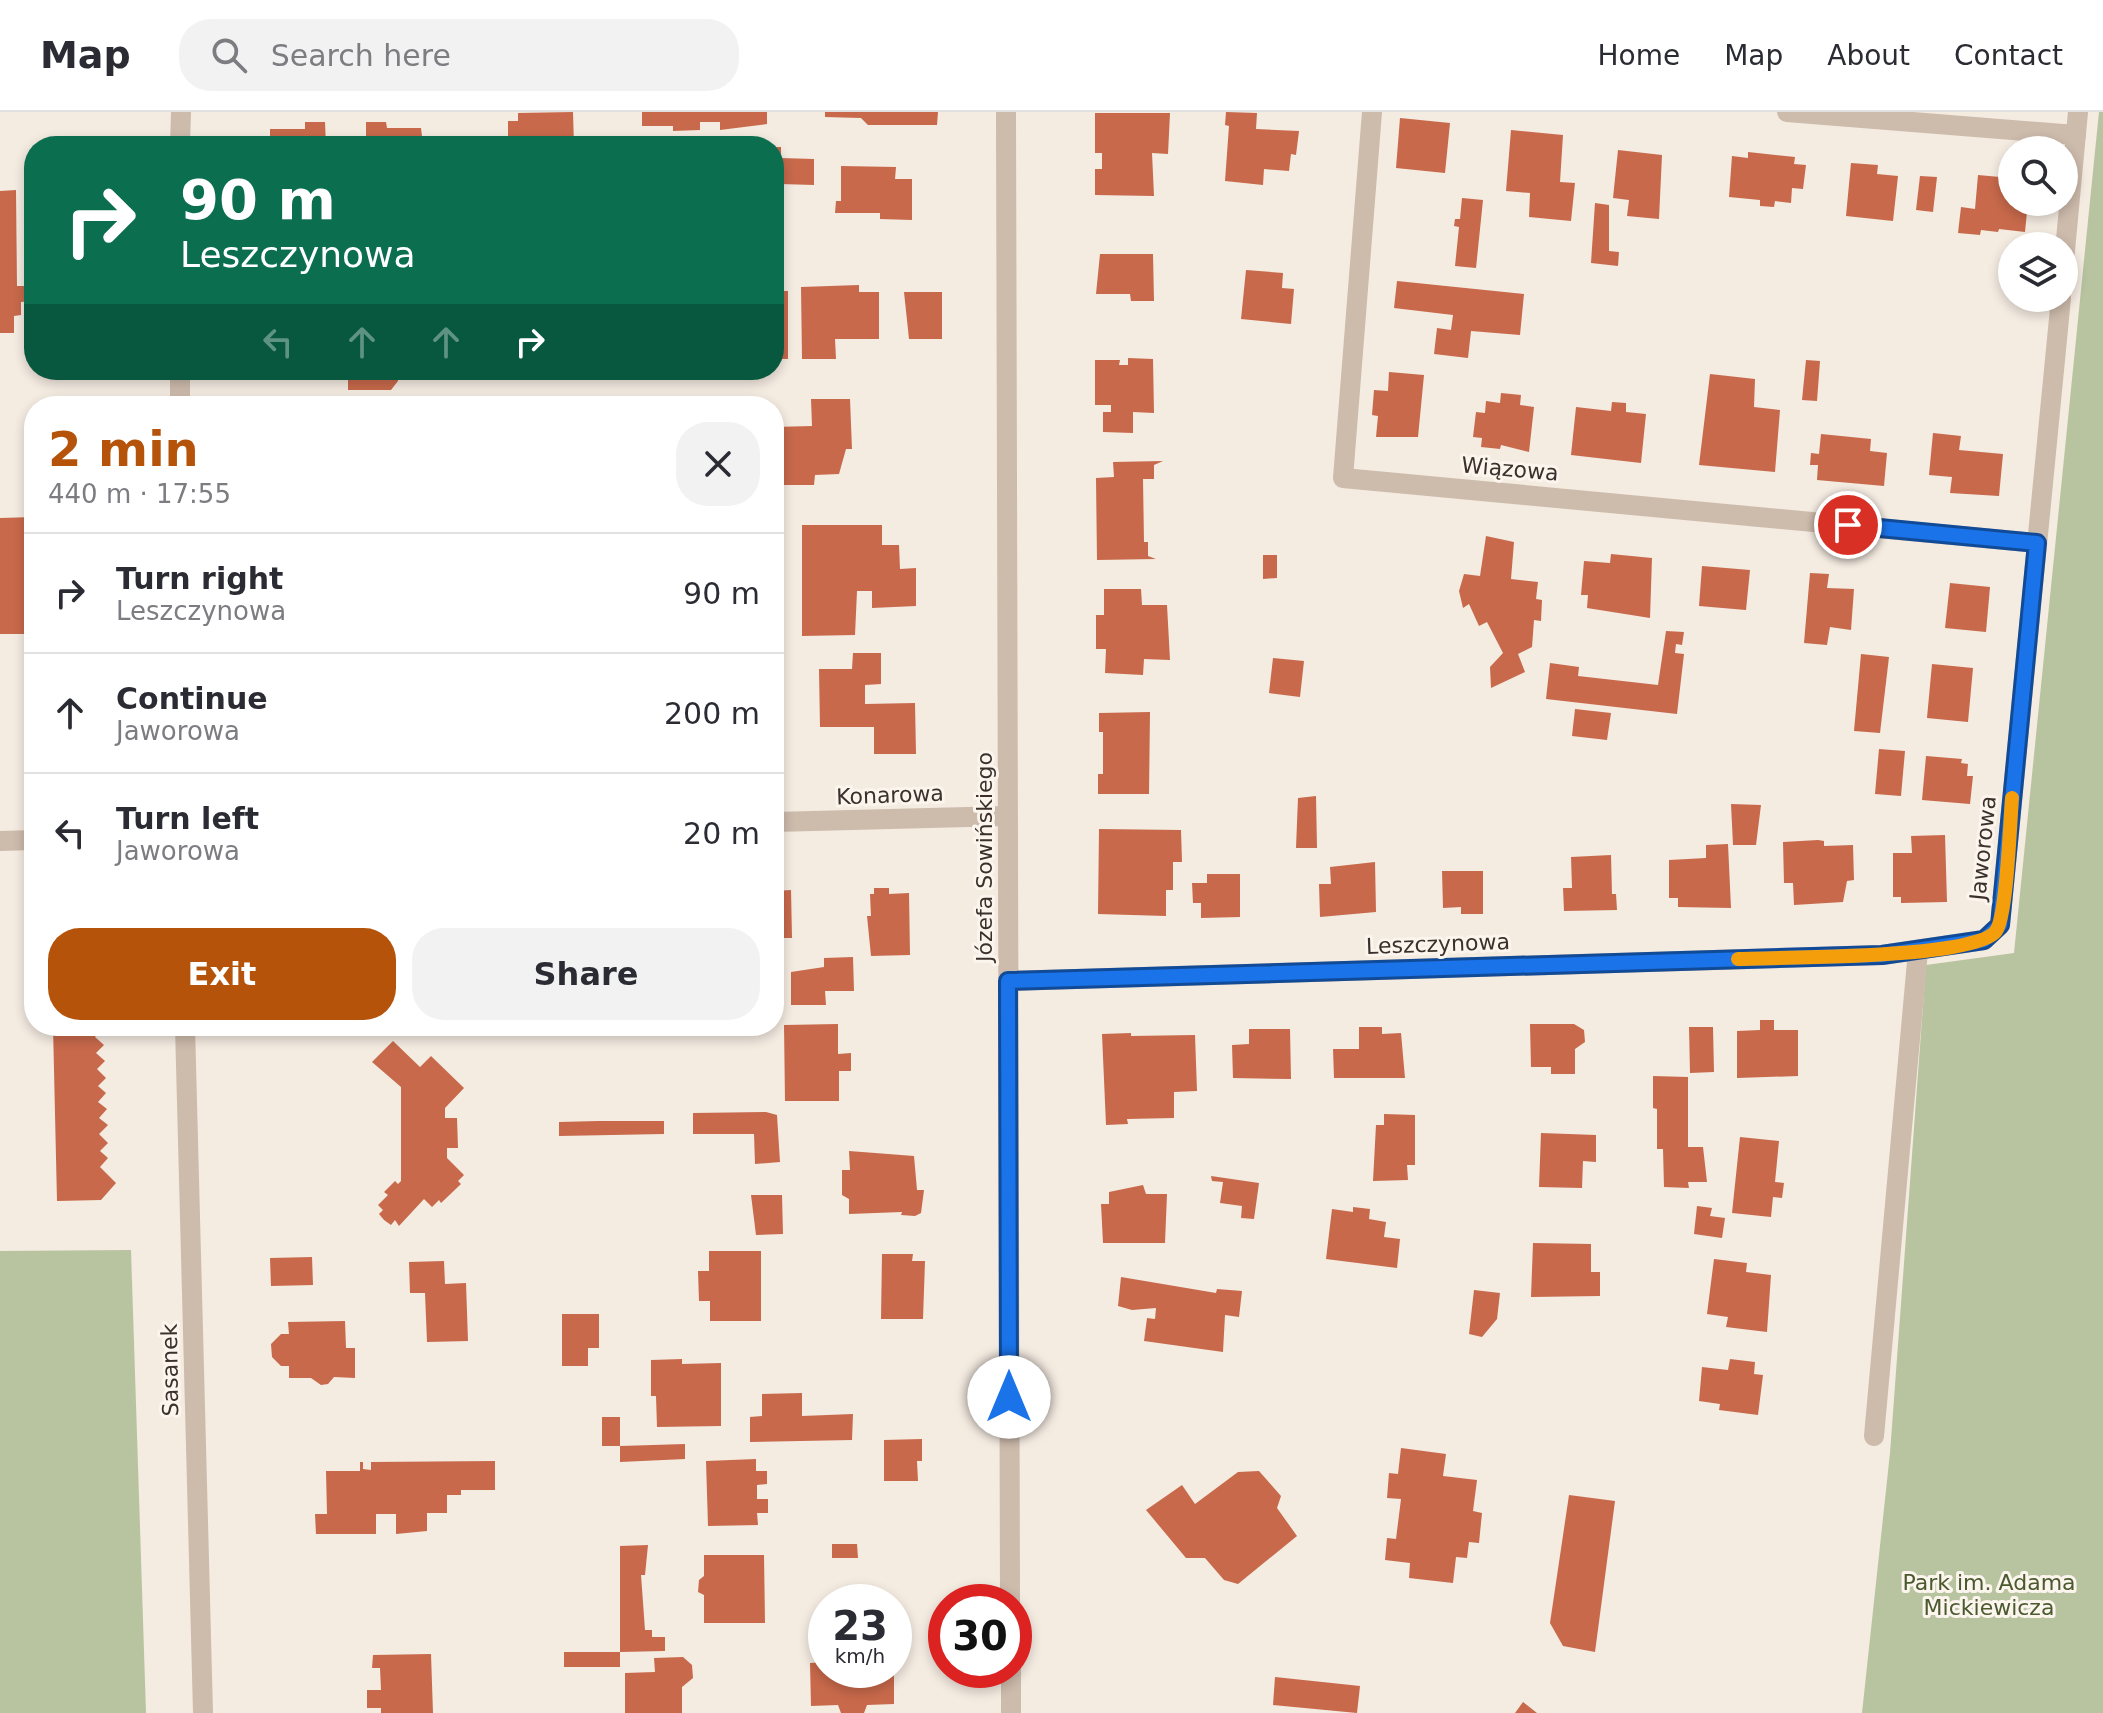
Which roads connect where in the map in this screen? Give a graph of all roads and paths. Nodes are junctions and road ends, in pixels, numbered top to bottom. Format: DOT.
graph roads {
  1 [pos="181,112"];
  2 [pos="1006,112"];
  3 [pos="1372,112"];
  4 [pos="1787,112"];
  5 [pos="2078,112"];
  6 [pos="2076,135"];
  7 [pos="180,136"];
  8 [pos="2067,232"];
  9 [pos="2060,312"];
  10 [pos="2037,543"];
  11 [pos="1007,816"];
  12 [pos="784,822"];
  13 [pos="24,840"];
  14 [pos="0,841"];
  15 [pos="1918,951"];
  16 [pos="1008,981"];
  17 [pos="185,1036"];
  18 [pos="1874,1436"];
  19 [pos="1010,1584"];
  20 [pos="1011,1688"];
  21 [pos="203,1713"];
  22 [pos="1011,1713"];
  1 -- 7 [label="street"];
  2 -- 11 [label="street, Józefa Sowińskiego"];
  3 -- 10 [label="street, Wiązowa"];
  4 -- 6 [label="street"];
  5 -- 6 [label="street"];
  6 -- 8 [label="street"];
  9 -- 10 [label="street, Jaworowa"];
  10 -- 15 [label="street, Jaworowa"];
  11 -- 12 [label="street, Konarowa"];
  11 -- 16 [label="street, Józefa Sowińskiego"];
  13 -- 14 [label="street"];
  15 -- 16 [label="street, Leszczynowa"];
  15 -- 18 [label="street"];
  16 -- 19 [label="street, Józefa Sowińskiego"];
  17 -- 21 [label="street, Sasanek"];
  20 -- 22 [label="street"];
}
